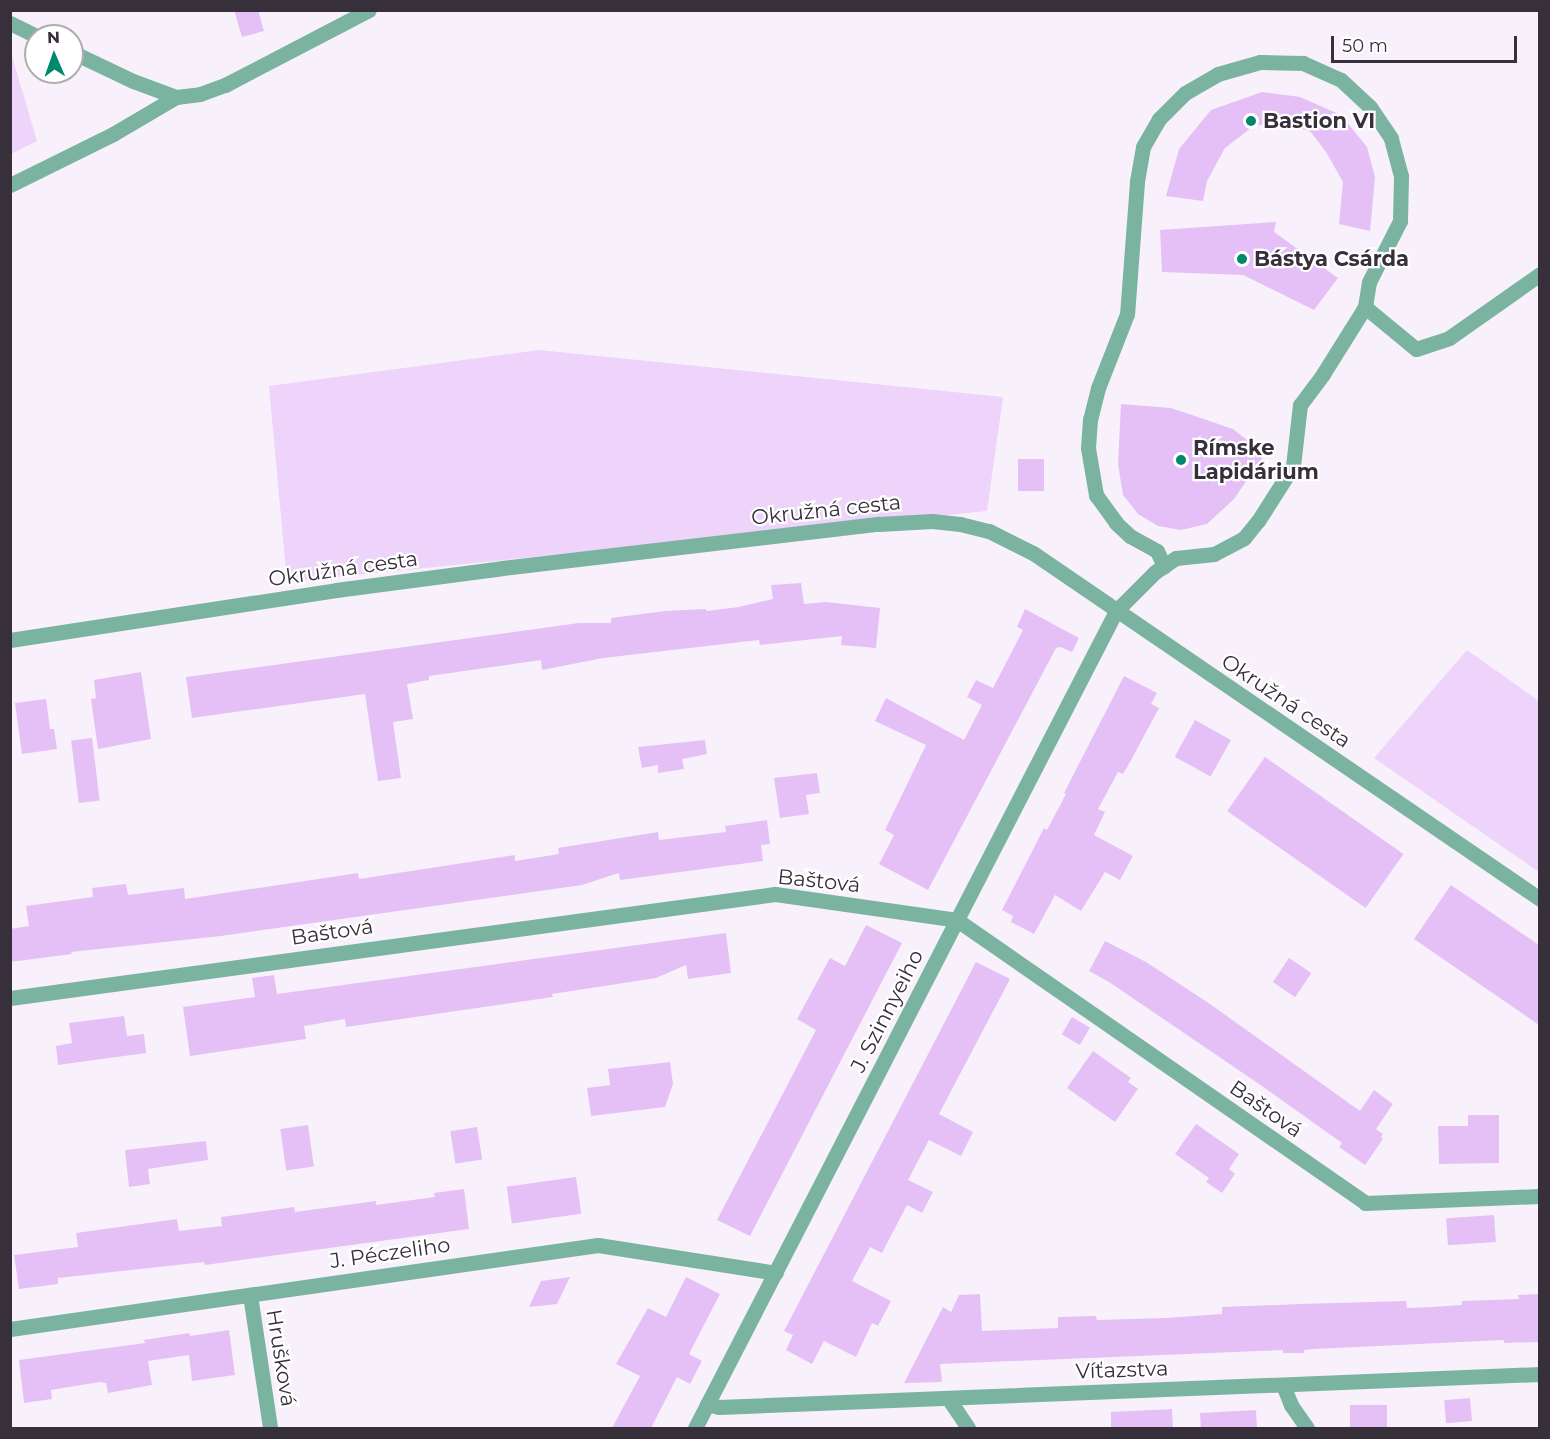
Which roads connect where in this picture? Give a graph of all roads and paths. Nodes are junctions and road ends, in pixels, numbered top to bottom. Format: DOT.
graph roads {
  1 [pos="369,10"];
  2 [pos="10,23"];
  3 [pos="24,30"];
  4 [pos="84,58"];
  5 [pos="176,97"];
  6 [pos="10,185"];
  7 [pos="1539,274"];
  8 [pos="1365,307"];
  9 [pos="1164,566"];
  10 [pos="1116,611"];
  11 [pos="10,640"];
  12 [pos="1539,899"];
  13 [pos="957,920"];
  14 [pos="10,998"];
  15 [pos="1539,1196"];
  16 [pos="776,1273"];
  17 [pos="250,1295"];
  18 [pos="10,1329"];
  19 [pos="1539,1374"];
  20 [pos="1283,1385"];
  21 [pos="948,1398"];
  22 [pos="707,1404"];
  23 [pos="270,1428"];
  24 [pos="694,1428"];
  25 [pos="968,1428"];
  26 [pos="1306,1428"];
  1 -- 5 [label="street"];
  2 -- 3 [label="street"];
  4 -- 5 [label="street"];
  5 -- 6 [label="street"];
  7 -- 8 [label="street"];
  8 -- 9 [label="street"];
  8 -- 9 [label="street"];
  9 -- 10 [label="street, J. Szinnyeiho"];
  10 -- 11 [label="street, Okružná cesta"];
  10 -- 12 [label="street, Okružná cesta"];
  10 -- 13 [label="street, J. Szinnyeiho"];
  13 -- 14 [label="street, Baštová"];
  13 -- 15 [label="street, Baštová"];
  13 -- 16 [label="street, J. Szinnyeiho"];
  16 -- 17 [label="street, J. Péczeliho"];
  16 -- 22 [label="street, J. Szinnyeiho"];
  17 -- 18 [label="street, J. Péczeliho"];
  17 -- 23 [label="street, Hrušková"];
  19 -- 20 [label="street, Víťazstva"];
  20 -- 21 [label="street, Víťazstva"];
  20 -- 26 [label="street"];
  21 -- 22 [label="street, Víťazstva"];
  21 -- 25 [label="street"];
  22 -- 24 [label="street, J. Szinnyeiho"];
}
